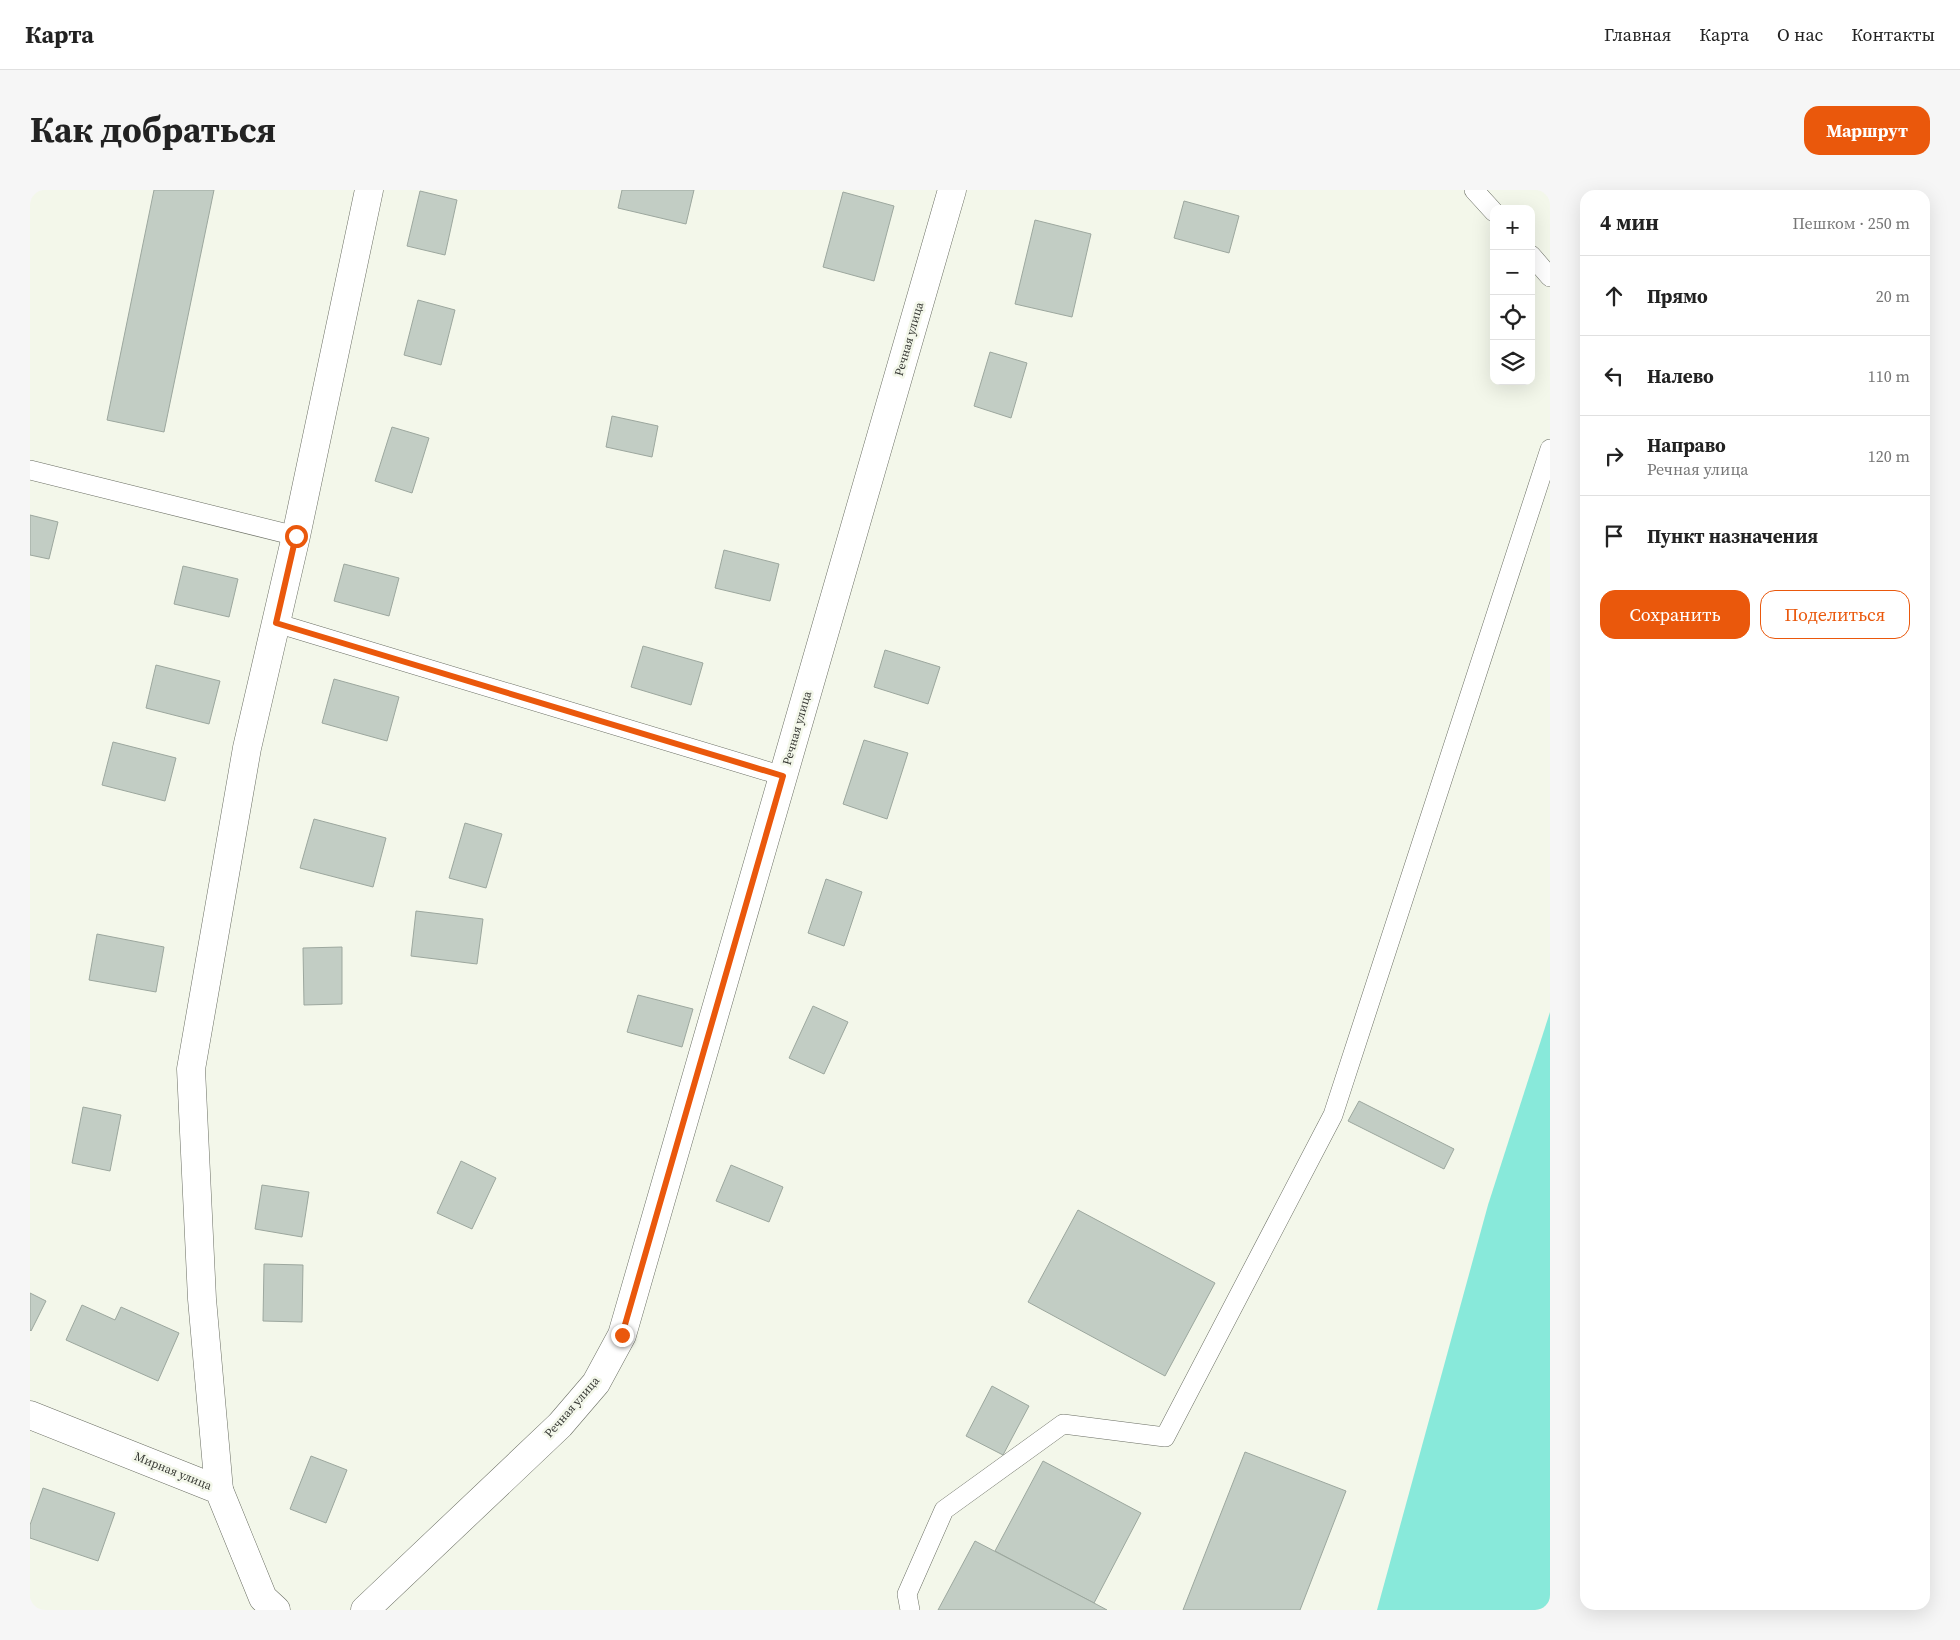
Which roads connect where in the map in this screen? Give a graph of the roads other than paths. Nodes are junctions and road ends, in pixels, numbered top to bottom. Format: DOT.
graph roads {
  1 [pos="369,190"];
  2 [pos="952,190"];
  3 [pos="1474,190"];
  4 [pos="1490,208"];
  5 [pos="1535,260"];
  6 [pos="1550,277"];
  7 [pos="1550,449"];
  8 [pos="30,470"];
  9 [pos="296,536"];
  10 [pos="276,623"];
  11 [pos="783,776"];
  12 [pos="30,1414"];
  13 [pos="219,1490"];
  14 [pos="276,1610"];
  15 [pos="365,1610"];
  16 [pos="910,1610"];
  1 -- 9 [label="street"];
  2 -- 11 [label="street, Речная улица"];
  3 -- 4 [label="lane"];
  5 -- 6 [label="lane"];
  7 -- 16 [label="lane"];
  8 -- 9 [label="lane"];
  9 -- 10 [label="street"];
  10 -- 11 [label="lane"];
  10 -- 13 [label="street"];
  11 -- 15 [label="street, Речная улица"];
  12 -- 13 [label="street, Мирная улица"];
  13 -- 14 [label="street, Мирная улица"];
}
